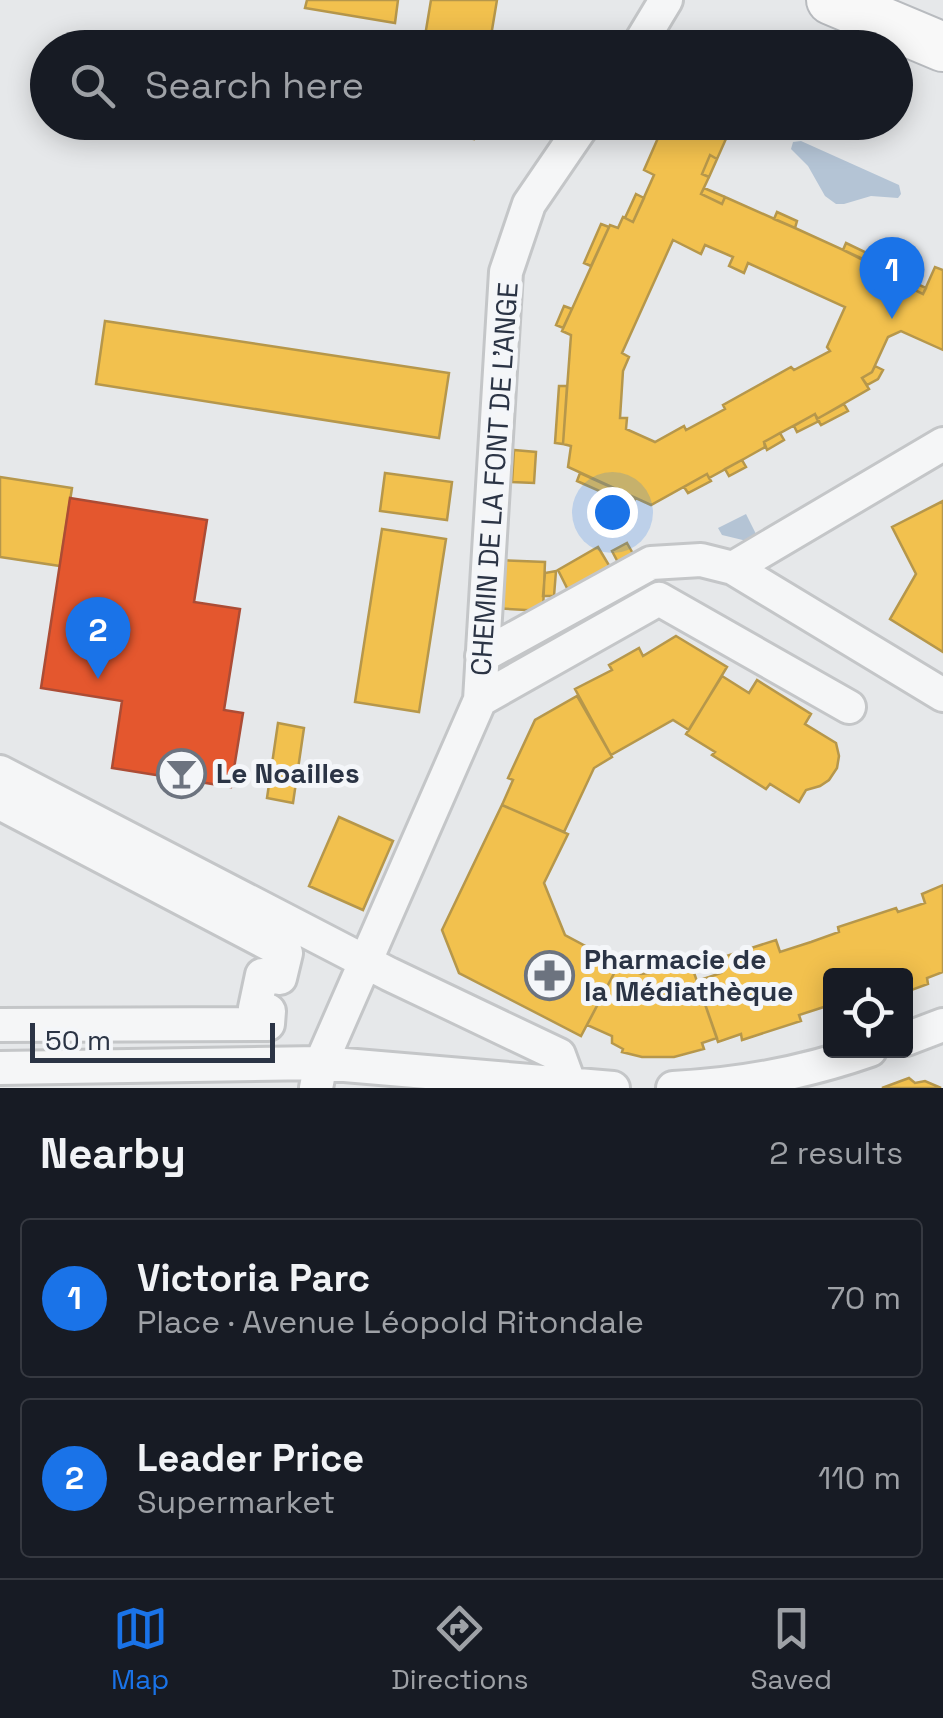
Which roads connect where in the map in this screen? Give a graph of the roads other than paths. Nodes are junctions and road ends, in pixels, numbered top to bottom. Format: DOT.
graph roads {
  1 [pos="666,0"];
  2 [pos="831,0"];
  3 [pos="648,30"];
  4 [pos="902,30"];
  5 [pos="913,34"];
  6 [pos="943,47"];
  7 [pos="573,140"];
  8 [pos="943,444"];
  9 [pos="732,568"];
  10 [pos="482,656"];
  11 [pos="943,695"];
  12 [pos="480,700"];
  13 [pos="849,707"];
  14 [pos="0,772"];
  15 [pos="0,803"];
  16 [pos="366,962"];
  17 [pos="943,1025"];
  18 [pos="0,1026"];
  19 [pos="913,1036"];
  20 [pos="842,1058"];
  21 [pos="0,1068"];
  22 [pos="319,1076"];
  23 [pos="570,1084"];
  24 [pos="748,1085"];
  25 [pos="613,1088"];
  26 [pos="673,1088"];
  1 -- 3 [label="street"];
  2 -- 4 [label="highway"];
  5 -- 6 [label="highway"];
  7 -- 10 [label="street, CHEMIN DE LA FONT DE L'ANGE"];
  8 -- 9 [label="street"];
  9 -- 10 [label="street"];
  9 -- 11 [label="street"];
  10 -- 12 [label="street, CHEMIN DE LA FONT DE L'ANGE"];
  12 -- 13 [label="street"];
  12 -- 16 [label="street, CHEMIN DE LA FONT DE L'ANGE"];
  14 -- 16 [label="street"];
  15 -- 18 [label="street"];
  16 -- 22 [label="street, CHEMIN DE LA FONT DE L'ANGE"];
  16 -- 23 [label="street"];
  17 -- 19 [label="street"];
  20 -- 24 [label="street"];
  21 -- 22 [label="street"];
  22 -- 23 [label="street"];
  23 -- 25 [label="street"];
  24 -- 26 [label="street"];
}
